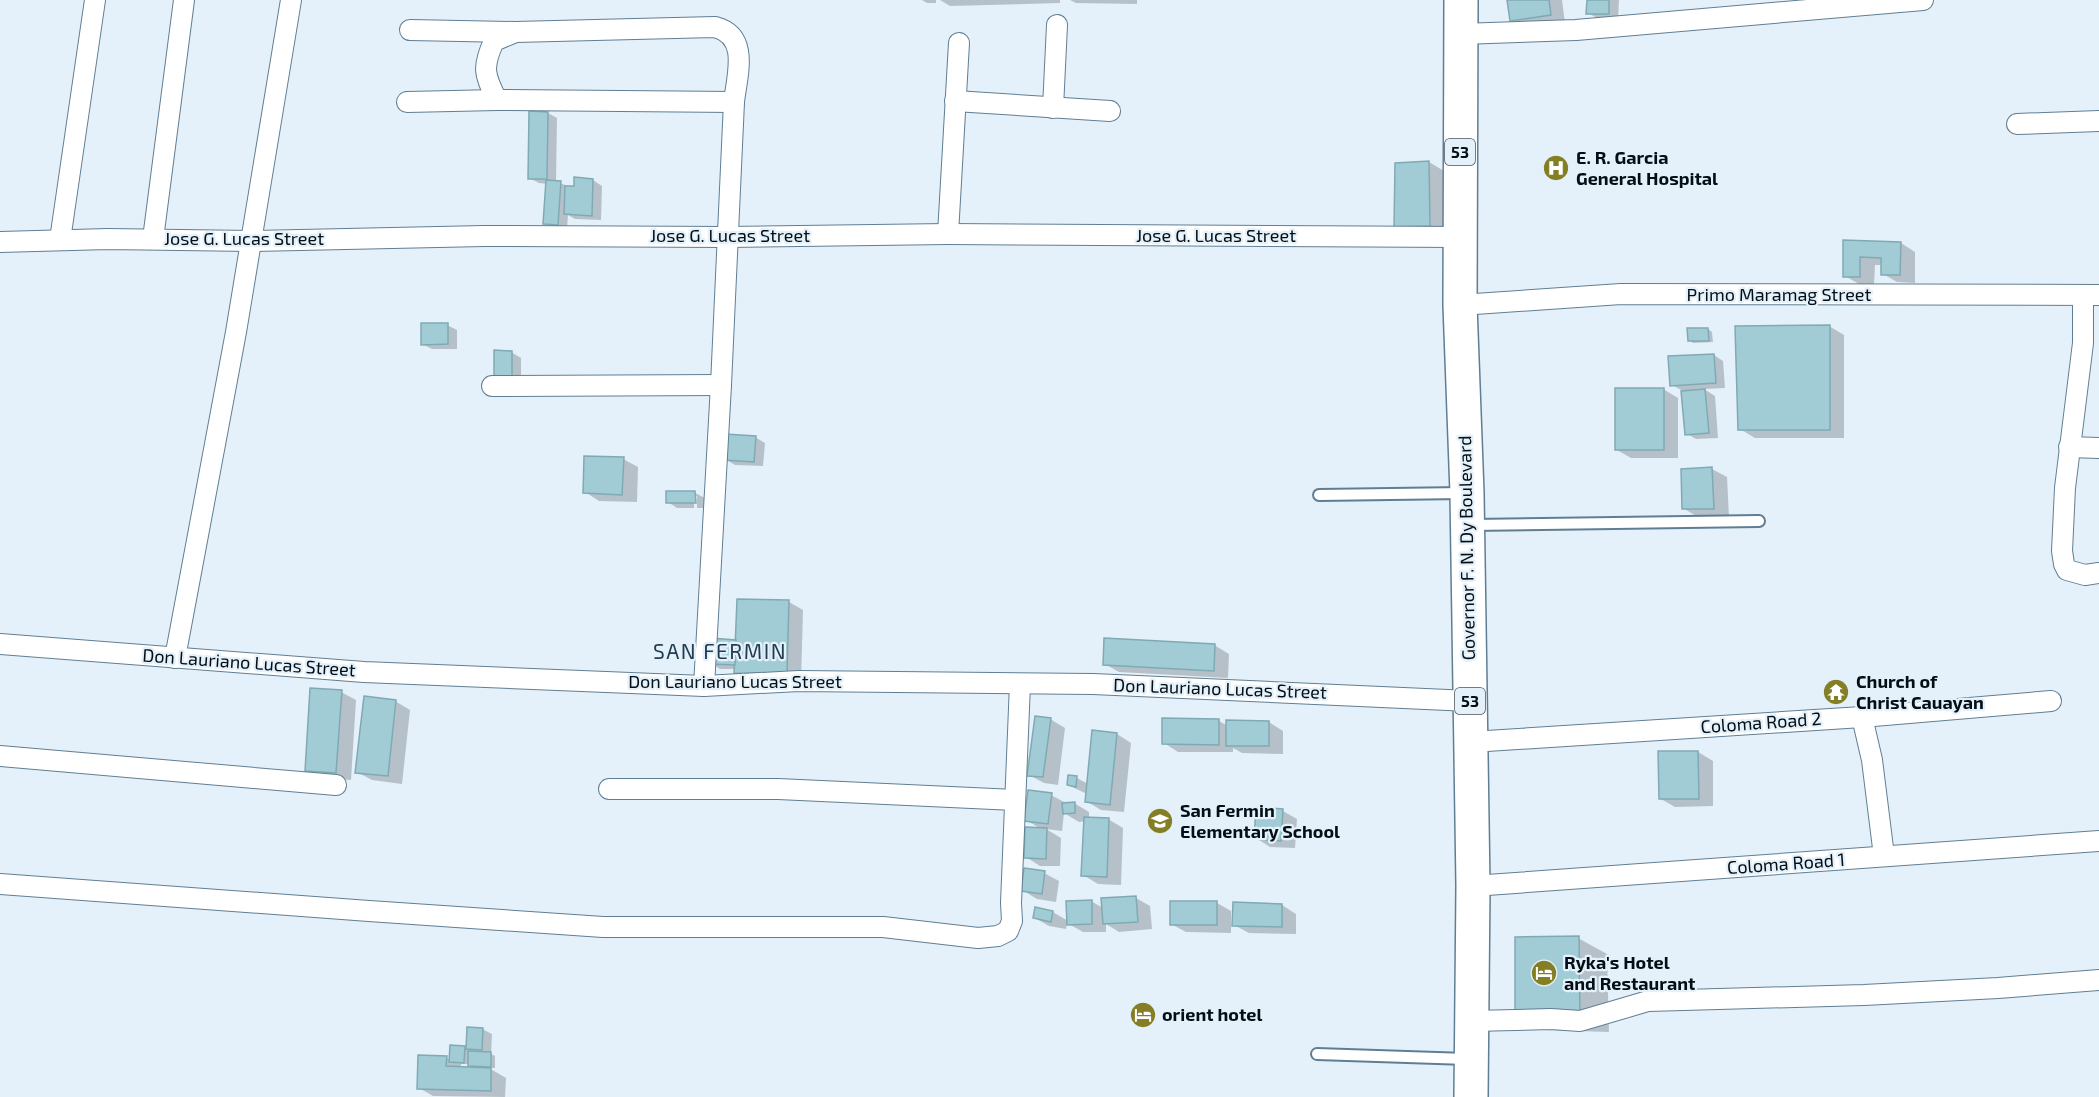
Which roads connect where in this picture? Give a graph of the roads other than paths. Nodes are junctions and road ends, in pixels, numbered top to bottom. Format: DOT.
graph roads {
  1 [pos="95,0"];
  2 [pos="184,0"];
  3 [pos="291,0"];
  4 [pos="1461,0"];
  5 [pos="1923,0"];
  6 [pos="1058,25"];
  7 [pos="410,30"];
  8 [pos="515,32"];
  9 [pos="1461,34"];
  10 [pos="959,43"];
  11 [pos="497,100"];
  12 [pos="955,101"];
  13 [pos="407,102"];
  14 [pos="734,102"];
  15 [pos="1053,108"];
  16 [pos="1110,111"];
  17 [pos="2099,121"];
  18 [pos="2016,124"];
  19 [pos="948,234"];
  20 [pos="728,237"];
  21 [pos="1460,237"];
  22 [pos="153,239"];
  23 [pos="60,240"];
  24 [pos="0,242"];
  25 [pos="252,242"];
  26 [pos="2091,295"];
  27 [pos="1460,305"];
  28 [pos="721,386"];
  29 [pos="492,387"];
  30 [pos="2069,447"];
  31 [pos="2099,448"];
  32 [pos="1319,495"];
  33 [pos="1467,509"];
  34 [pos="1760,521"];
  35 [pos="2099,573"];
  36 [pos="0,644"];
  37 [pos="175,658"];
  38 [pos="1020,684"];
  39 [pos="704,687"];
  40 [pos="1470,701"];
  41 [pos="2050,701"];
  42 [pos="1862,717"];
  43 [pos="1471,742"];
  44 [pos="0,756"];
  45 [pos="336,785"];
  46 [pos="609,789"];
  47 [pos="1016,800"];
  48 [pos="2099,841"];
  49 [pos="1884,856"];
  50 [pos="0,884"];
  51 [pos="1473,886"];
  52 [pos="2099,980"];
  53 [pos="1472,1021"];
  54 [pos="1317,1054"];
  55 [pos="1471,1059"];
  56 [pos="1471,1097"];
  1 -- 23 [label="street"];
  2 -- 22 [label="street"];
  3 -- 25 [label="street"];
  4 -- 9 [label="highway, Governor F. N. Dy Boulevard / 53"];
  5 -- 9 [label="street"];
  6 -- 15 [label="street"];
  7 -- 8 [label="street"];
  8 -- 11 [label="street"];
  8 -- 14 [label="street"];
  9 -- 21 [label="highway, Governor F. N. Dy Boulevard / 53"];
  10 -- 12 [label="street"];
  11 -- 13 [label="street"];
  11 -- 14 [label="street"];
  12 -- 15 [label="street"];
  12 -- 19 [label="street"];
  14 -- 20 [label="street"];
  15 -- 16 [label="street"];
  17 -- 18 [label="street"];
  19 -- 20 [label="street, Jose G. Lucas Street"];
  19 -- 21 [label="street, Jose G. Lucas Street"];
  20 -- 25 [label="street, Jose G. Lucas Street"];
  20 -- 28 [label="street"];
  21 -- 27 [label="highway, Governor F. N. Dy Boulevard / 53"];
  22 -- 23 [label="street, Jose G. Lucas Street"];
  22 -- 25 [label="street, Jose G. Lucas Street"];
  23 -- 24 [label="street, Jose G. Lucas Street"];
  25 -- 37 [label="street"];
  26 -- 27 [label="street, Primo Maramag Street"];
  26 -- 30 [label="street"];
  27 -- 33 [label="highway, Governor F. N. Dy Boulevard / 53"];
  28 -- 29 [label="street"];
  28 -- 39 [label="street"];
  30 -- 31 [label="street"];
  30 -- 35 [label="street"];
  32 -- 33 [label="lane"];
  33 -- 34 [label="lane"];
  33 -- 40 [label="highway, Governor F. N. Dy Boulevard / 53"];
  36 -- 37 [label="street, Don Lauriano Lucas Street"];
  37 -- 39 [label="street, Don Lauriano Lucas Street"];
  38 -- 39 [label="street, Don Lauriano Lucas Street"];
  38 -- 40 [label="street, Don Lauriano Lucas Street"];
  38 -- 47 [label="street"];
  40 -- 43 [label="highway, Governor F. N. Dy Boulevard / 53"];
  41 -- 42 [label="street, Coloma Road 2"];
  42 -- 43 [label="street, Coloma Road 2"];
  42 -- 49 [label="street"];
  43 -- 51 [label="highway, Governor F. N. Dy Boulevard / 53"];
  44 -- 45 [label="street"];
  46 -- 47 [label="street"];
  47 -- 50 [label="street"];
  48 -- 49 [label="street, Coloma Road 1"];
  49 -- 51 [label="street, Coloma Road 1"];
  51 -- 53 [label="highway, Governor F. N. Dy Boulevard / 53"];
  52 -- 53 [label="street"];
  53 -- 55 [label="highway, Governor F. N. Dy Boulevard / 53"];
  54 -- 55 [label="lane"];
  55 -- 56 [label="highway, Governor F. N. Dy Boulevard / 53"];
}
